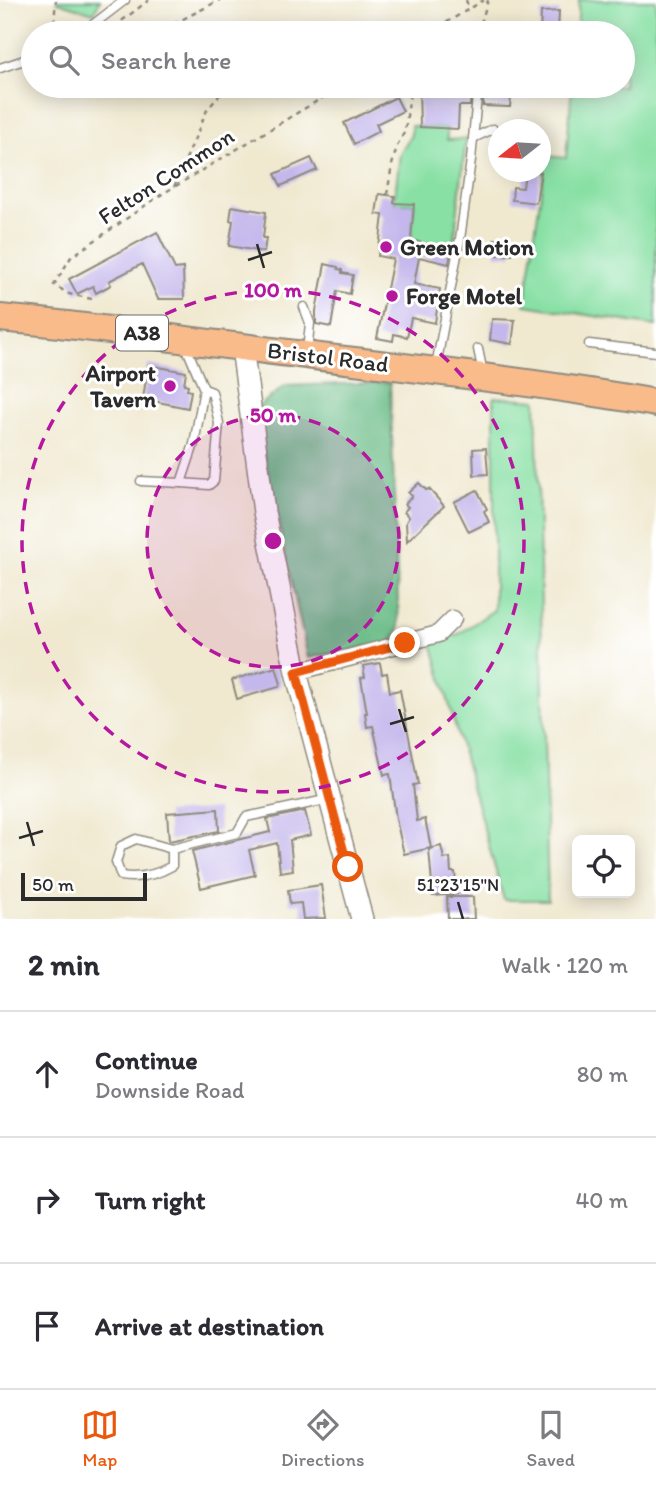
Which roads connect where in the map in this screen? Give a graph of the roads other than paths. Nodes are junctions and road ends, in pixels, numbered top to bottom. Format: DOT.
graph roads {
  1 [pos="125,0"];
  2 [pos="98,21"];
  3 [pos="21,61"];
  4 [pos="0,68"];
  5 [pos="477,98"];
  6 [pos="488,131"];
  7 [pos="473,138"];
  8 [pos="304,307"];
  9 [pos="0,318"];
  10 [pos="182,338"];
  11 [pos="589,344"];
  12 [pos="242,347"];
  13 [pos="478,349"];
  14 [pos="656,352"];
  15 [pos="307,355"];
  16 [pos="436,369"];
  17 [pos="484,376"];
  18 [pos="204,389"];
  19 [pos="656,403"];
  20 [pos="141,481"];
  21 [pos="181,483"];
  22 [pos="453,619"];
  23 [pos="296,672"];
  24 [pos="330,799"];
  25 [pos="172,849"];
  26 [pos="362,919"];
  1 -- 2 [label="lane"];
  3 -- 4 [label="lane"];
  5 -- 7 [label="lane"];
  6 -- 7 [label="lane"];
  7 -- 16 [label="lane"];
  8 -- 15 [label="lane"];
  9 -- 10 [label="highway, Bristol Road / A38"];
  10 -- 12 [label="highway, Bristol Road / A38"];
  10 -- 18 [label="lane"];
  11 -- 14 [label="lane"];
  12 -- 15 [label="highway, Bristol Road / A38"];
  12 -- 23 [label="street"];
  13 -- 17 [label="lane"];
  15 -- 16 [label="highway, Bristol Road / A38"];
  16 -- 17 [label="highway, Bristol Road / A38"];
  17 -- 19 [label="highway, Bristol Road / A38"];
  18 -- 21 [label="lane"];
  18 -- 21 [label="lane"];
  20 -- 21 [label="lane"];
  22 -- 23 [label="street"];
  23 -- 24 [label="street"];
  24 -- 25 [label="lane"];
  24 -- 26 [label="street"];
  25 -- 25 [label="lane"];
}
